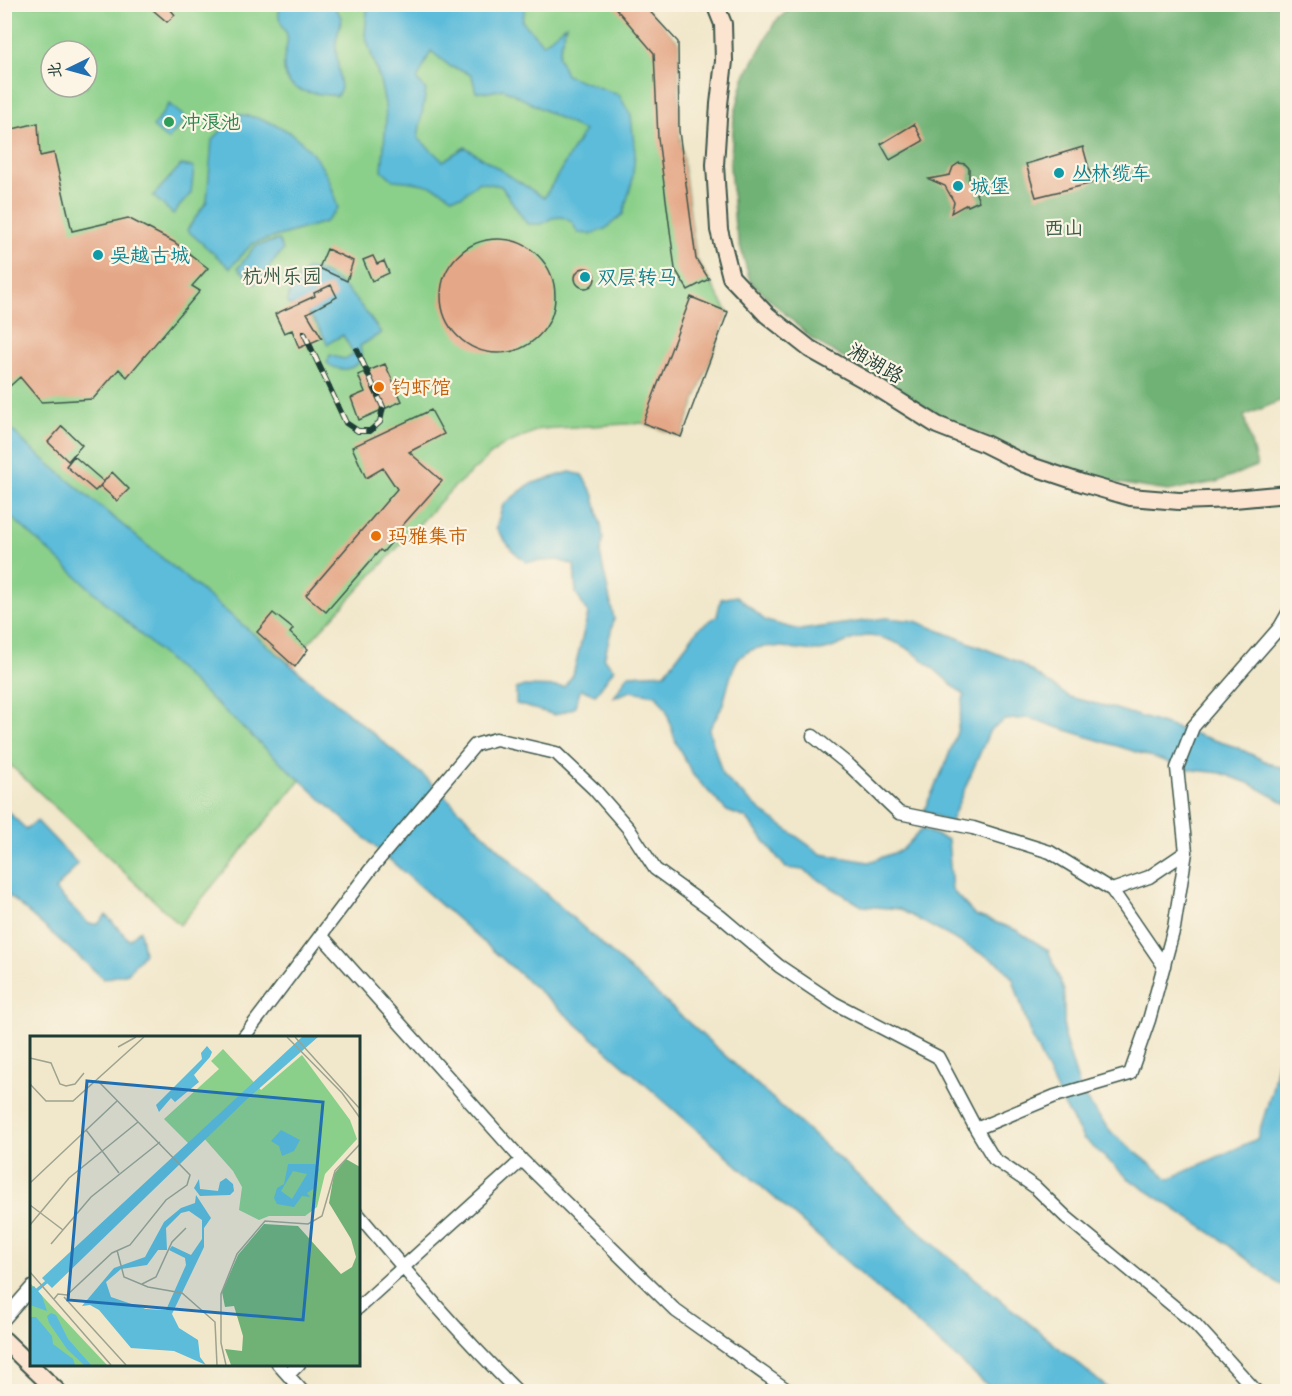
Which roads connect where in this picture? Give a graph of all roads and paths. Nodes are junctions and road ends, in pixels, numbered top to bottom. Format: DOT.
graph roads {
  1 [pos="715,4"];
  2 [pos="1287,494"];
  3 [pos="1287,613"];
  4 [pos="813,736"];
  5 [pos="1186,852"];
  6 [pos="1112,890"];
  7 [pos="321,935"];
  8 [pos="1164,966"];
  9 [pos="245,1036"];
  10 [pos="976,1129"];
  11 [pos="522,1161"];
  12 [pos="360,1216"];
  13 [pos="403,1267"];
  14 [pos="30,1289"];
  15 [pos="360,1306"];
  16 [pos="4,1319"];
  17 [pos="4,1340"];
  18 [pos="30,1365"];
  19 [pos="31,1366"];
  20 [pos="279,1366"];
  21 [pos="298,1366"];
  22 [pos="288,1375"];
  23 [pos="58,1392"];
  24 [pos="303,1392"];
  25 [pos="518,1392"];
  26 [pos="790,1392"];
  27 [pos="1257,1392"];
  1 -- 2 [label="main road, 湘湖路"];
  3 -- 5 [label="street"];
  4 -- 6 [label="street"];
  5 -- 6 [label="street"];
  5 -- 8 [label="street"];
  6 -- 8 [label="street"];
  7 -- 9 [label="street"];
  7 -- 10 [label="street"];
  7 -- 11 [label="street"];
  8 -- 10 [label="street"];
  10 -- 27 [label="street"];
  11 -- 13 [label="street"];
  11 -- 26 [label="street"];
  12 -- 13 [label="street"];
  13 -- 15 [label="street"];
  13 -- 25 [label="street"];
  14 -- 16 [label="street"];
  17 -- 18 [label="main road"];
  19 -- 23 [label="main road"];
  20 -- 22 [label="street"];
  21 -- 22 [label="street"];
  22 -- 24 [label="street"];
}
